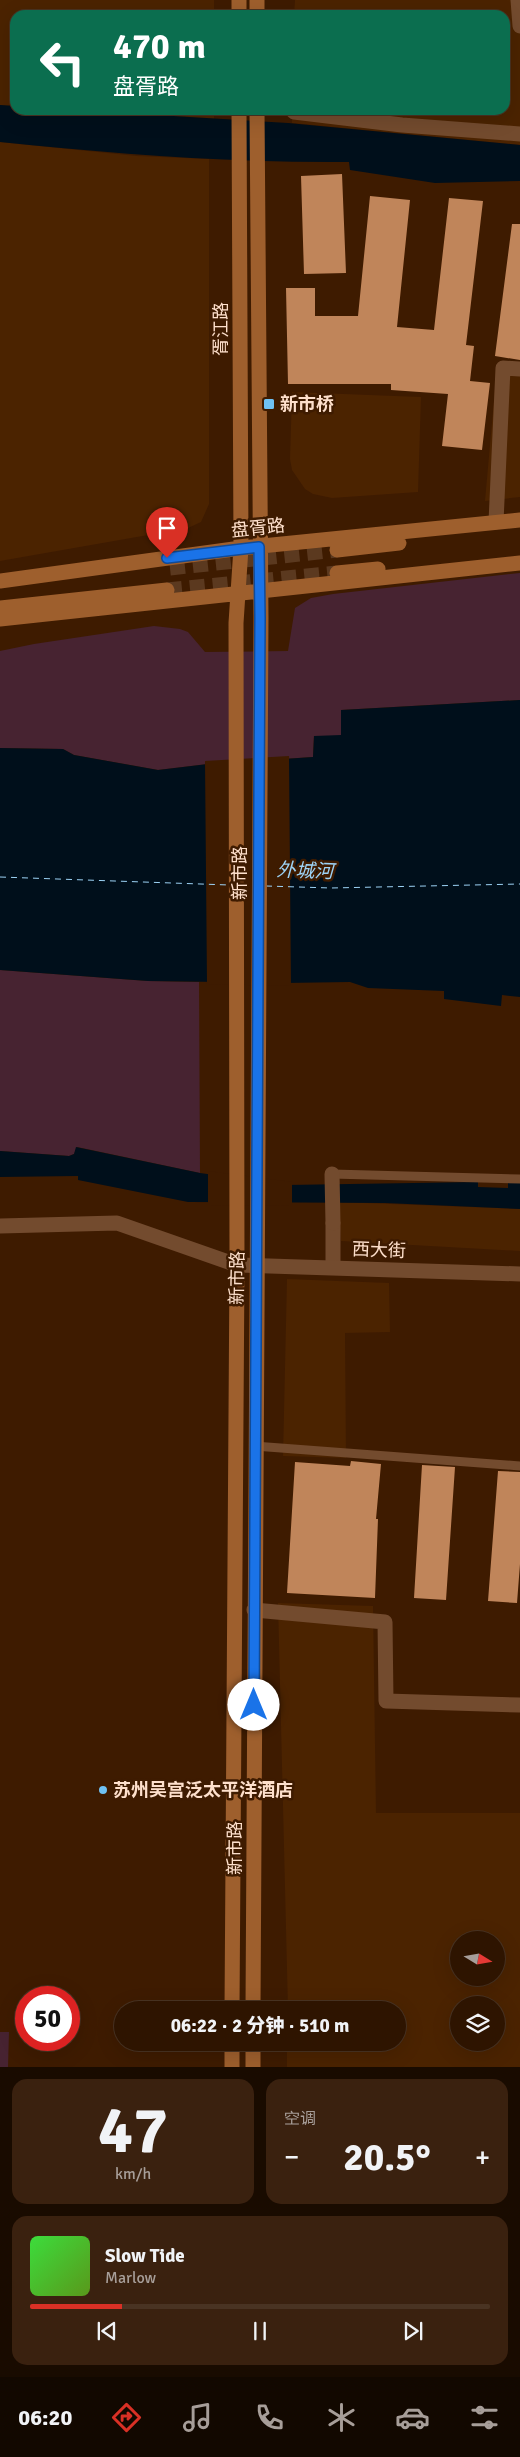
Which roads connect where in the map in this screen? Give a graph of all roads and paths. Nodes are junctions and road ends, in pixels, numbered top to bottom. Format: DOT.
graph roads {
  1 [pos="518,0"];
  2 [pos="520,26"];
  3 [pos="239,115"];
  4 [pos="257,115"];
  5 [pos="319,115"];
  6 [pos="520,134"];
  7 [pos="520,370"];
  8 [pos="520,520"];
  9 [pos="496,522"];
  10 [pos="520,530"];
  11 [pos="259,547"];
  12 [pos="241,548"];
  13 [pos="337,550"];
  14 [pos="520,554"];
  15 [pos="520,562"];
  16 [pos="170,568"];
  17 [pos="337,573"];
  18 [pos="0,581"];
  19 [pos="0,587"];
  20 [pos="167,590"];
  21 [pos="260,592"];
  22 [pos="239,593"];
  23 [pos="0,608"];
  24 [pos="0,619"];
  25 [pos="332,1174"];
  26 [pos="520,1178"];
  27 [pos="0,1226"];
  28 [pos="237,1265"];
  29 [pos="255,1265"];
  30 [pos="333,1267"];
  31 [pos="520,1274"];
  32 [pos="254,1446"];
  33 [pos="520,1466"];
  34 [pos="254,1610"];
  35 [pos="520,1705"];
  36 [pos="232,2001"];
  37 [pos="253,2001"];
  38 [pos="232,2051"];
  39 [pos="253,2051"];
  40 [pos="232,2067"];
  41 [pos="253,2067"];
  1 -- 2 [label="street"];
  3 -- 12 [label="main road, 胥江路"];
  4 -- 11 [label="main road"];
  5 -- 6 [label="street"];
  7 -- 9 [label="street"];
  8 -- 9 [label="main road, 盘胥路"];
  9 -- 11 [label="main road, 盘胥路"];
  10 -- 13 [label="main road"];
  11 -- 12 [label="main road, 盘胥路"];
  11 -- 21 [label="main road, 新市路"];
  12 -- 18 [label="main road, 盘胥路"];
  12 -- 22 [label="main road, 新市路"];
  14 -- 17 [label="main road"];
  15 -- 21 [label="main road"];
  16 -- 19 [label="main road"];
  20 -- 23 [label="main road"];
  21 -- 22 [label="main road"];
  21 -- 29 [label="main road, 新市路"];
  22 -- 24 [label="main road"];
  22 -- 28 [label="main road, 新市路"];
  25 -- 26 [label="lane"];
  25 -- 30 [label="street, bridge"];
  27 -- 28 [label="street, 西大街"];
  28 -- 29 [label="street, 西大街"];
  28 -- 36 [label="main road, 新市路"];
  29 -- 30 [label="street, 西大街"];
  29 -- 32 [label="main road, 新市路"];
  30 -- 31 [label="street, 西大街"];
  32 -- 33 [label="lane"];
  32 -- 34 [label="main road, 新市路"];
  34 -- 35 [label="street"];
  34 -- 37 [label="main road, 新市路"];
  38 -- 40 [label="main road"];
  39 -- 41 [label="main road"];
}
